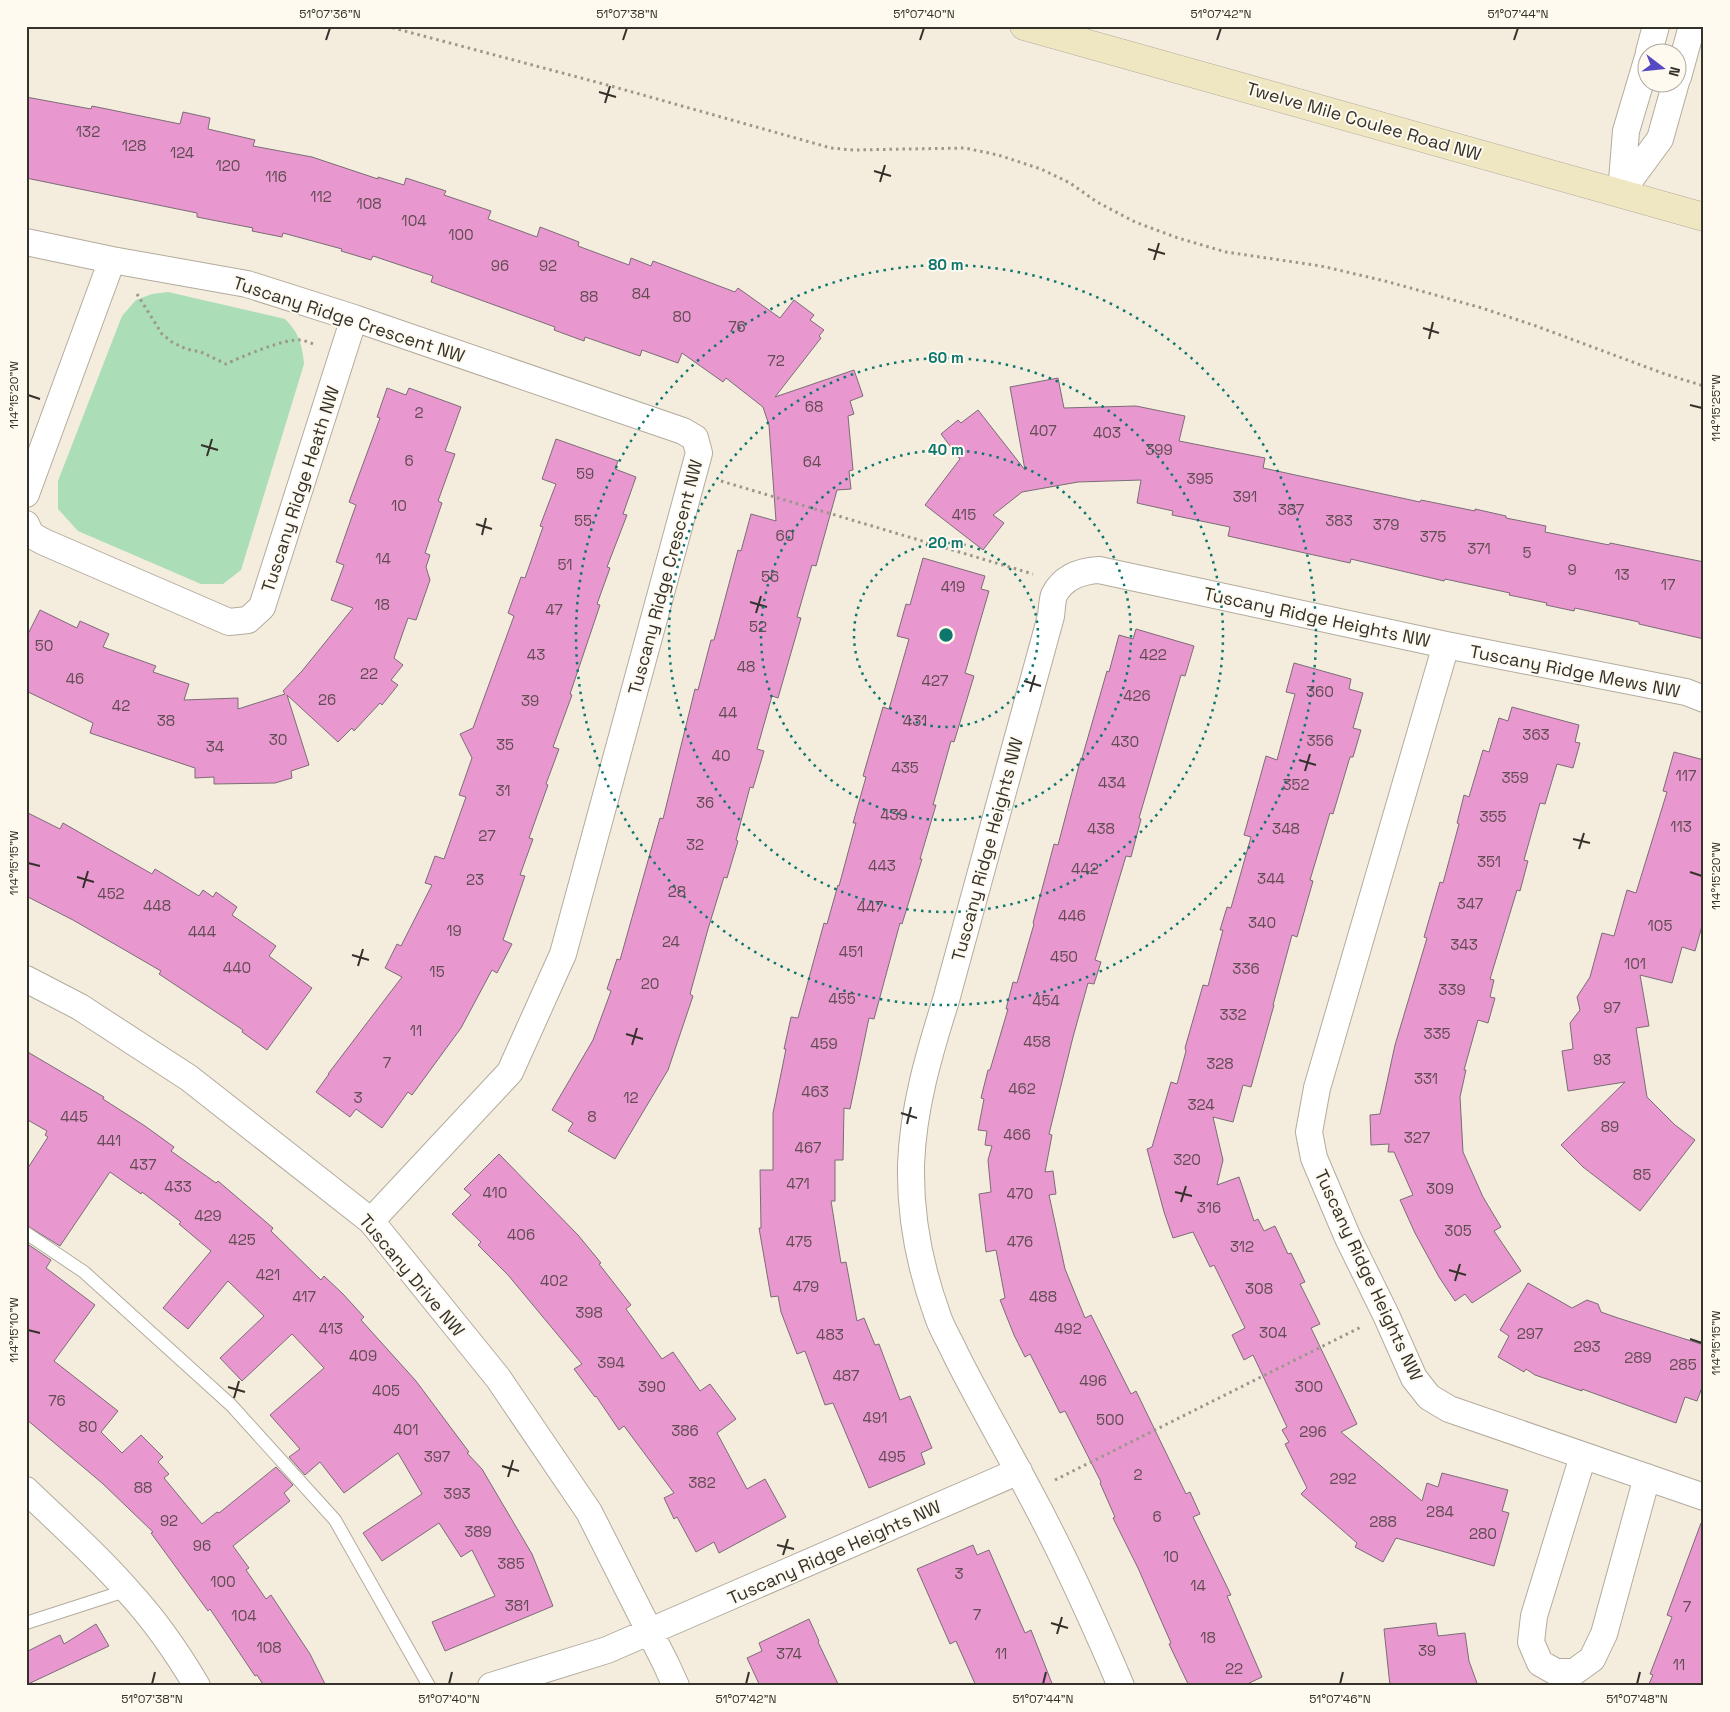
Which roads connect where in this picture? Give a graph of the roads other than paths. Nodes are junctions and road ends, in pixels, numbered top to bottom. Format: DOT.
graph roads {
  1 [pos="1024,26"];
  2 [pos="1656,26"];
  3 [pos="1692,26"];
  4 [pos="1652,42"];
  5 [pos="1688,42"];
  6 [pos="1638,91"];
  7 [pos="1673,92"];
  8 [pos="1621,193"];
  9 [pos="1704,217"];
  10 [pos="26,242"];
  11 [pos="112,260"];
  12 [pos="354,318"];
  13 [pos="26,494"];
  14 [pos="26,524"];
  15 [pos="1446,645"];
  16 [pos="1704,699"];
  17 [pos="26,980"];
  18 [pos="371,1221"];
  19 [pos="26,1233"];
  20 [pos="1584,1456"];
  21 [pos="1647,1478"];
  22 [pos="1024,1482"];
  23 [pos="26,1490"];
  24 [pos="1704,1497"];
  25 [pos="128,1590"];
  26 [pos="26,1624"];
  27 [pos="650,1632"];
  28 [pos="197,1686"];
  29 [pos="429,1686"];
  30 [pos="491,1686"];
  31 [pos="676,1686"];
  32 [pos="1121,1686"];
  1 -- 8 [label="street, Twelve Mile Coulee Road NW"];
  2 -- 4 [label="street"];
  3 -- 5 [label="street"];
  6 -- 8 [label="street"];
  7 -- 8 [label="street"];
  8 -- 9 [label="street, Twelve Mile Coulee Road NW"];
  10 -- 11 [label="street, Tuscany Ridge Crescent NW"];
  11 -- 12 [label="street, Tuscany Ridge Crescent NW"];
  11 -- 13 [label="street"];
  12 -- 14 [label="street, Tuscany Ridge Heath NW"];
  12 -- 18 [label="street, Tuscany Ridge Crescent NW"];
  15 -- 16 [label="street, Tuscany Ridge Mews NW"];
  15 -- 20 [label="street, Tuscany Ridge Heights NW"];
  15 -- 22 [label="street, Tuscany Ridge Heights NW"];
  17 -- 18 [label="street, Tuscany Drive NW"];
  18 -- 27 [label="street, Tuscany Drive NW"];
  19 -- 29 [label="lane"];
  20 -- 21 [label="street, Tuscany Ridge Heights NW"];
  20 -- 21 [label="street"];
  21 -- 24 [label="street, Tuscany Ridge Heights NW"];
  22 -- 27 [label="street, Tuscany Ridge Heights NW"];
  22 -- 32 [label="street, Tuscany Ridge Heights NW"];
  23 -- 25 [label="street"];
  25 -- 26 [label="lane"];
  25 -- 28 [label="street"];
  27 -- 30 [label="street, Tuscany Ridge Heights NW"];
  27 -- 31 [label="street, Tuscany Drive NW"];
}
